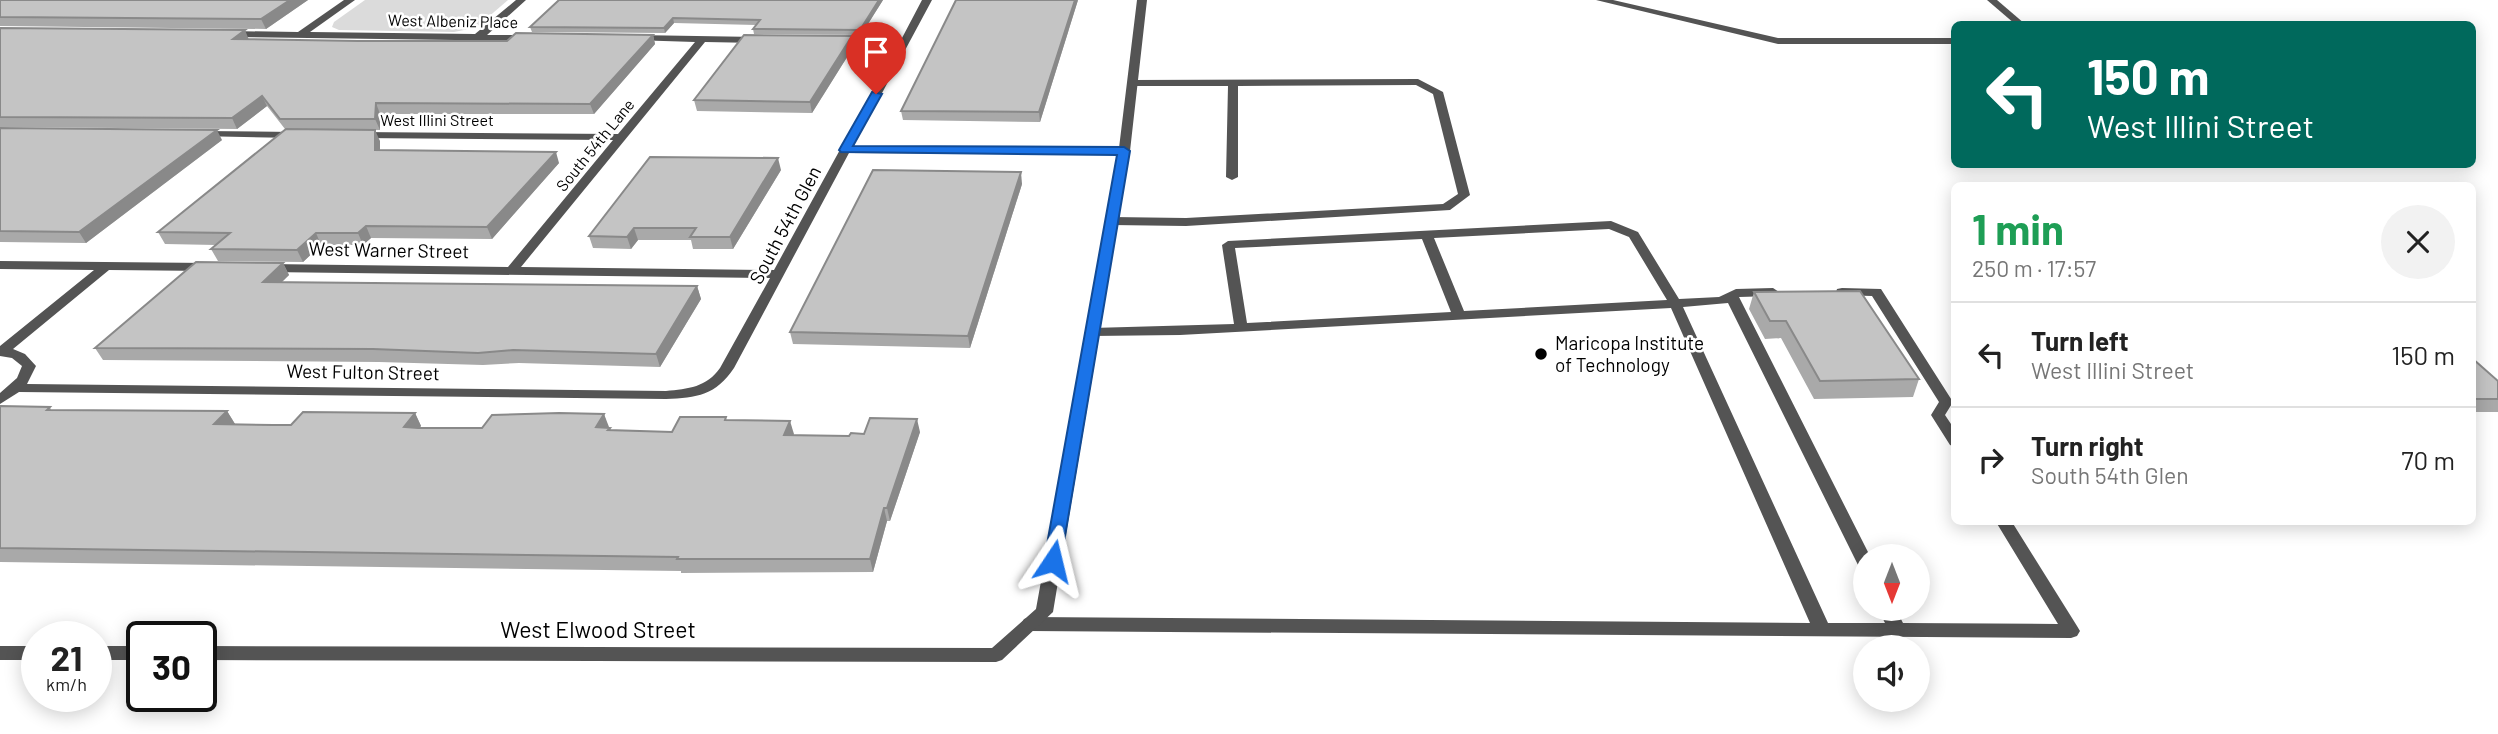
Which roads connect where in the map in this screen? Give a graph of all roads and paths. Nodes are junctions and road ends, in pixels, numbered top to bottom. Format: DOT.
graph roads {
  1 [pos="350,0"];
  2 [pos="521,0"];
  3 [pos="927,0"];
  4 [pos="1142,0"];
  5 [pos="1601,0"];
  6 [pos="1993,0"];
  7 [pos="2017,21"];
  8 [pos="219,34"];
  9 [pos="300,35"];
  10 [pos="478,37"];
  11 [pos="542,38"];
  12 [pos="620,38"];
  13 [pos="702,39"];
  14 [pos="766,40"];
  15 [pos="818,40"];
  16 [pos="905,41"];
  17 [pos="1951,41"];
  18 [pos="1132,83"];
  19 [pos="1233,83"];
  20 [pos="186,134"];
  21 [pos="307,135"];
  22 [pos="348,135"];
  23 [pos="622,137"];
  24 [pos="845,150"];
  25 [pos="1124,151"];
  26 [pos="1232,177"];
  27 [pos="1112,221"];
  28 [pos="1427,235"];
  29 [pos="0,265"];
  30 [pos="106,266"];
  31 [pos="230,268"];
  32 [pos="257,268"];
  33 [pos="511,271"];
  34 [pos="778,274"];
  35 [pos="1788,292"];
  36 [pos="1826,292"];
  37 [pos="1731,295"];
  38 [pos="1675,303"];
  39 [pos="1459,315"];
  40 [pos="1241,328"];
  41 [pos="1092,332"];
  42 [pos="0,352"];
  43 [pos="16,388"];
  44 [pos="708,389"];
  45 [pos="0,400"];
  46 [pos="1951,436"];
  47 [pos="2006,525"];
  48 [pos="1856,544"];
  49 [pos="1893,621"];
  50 [pos="1030,624"];
  51 [pos="1822,629"];
  52 [pos="1897,629"];
  53 [pos="0,653"];
  54 [pos="21,653"];
  55 [pos="217,653"];
  1 -- 9 [label="street"];
  2 -- 10 [label="street"];
  3 -- 16 [label="street, South 54th Glen"];
  4 -- 18 [label="street"];
  5 -- 17 [label="street"];
  6 -- 7 [label="street"];
  8 -- 9 [label="street, West Albeniz Place"];
  9 -- 10 [label="street, West Albeniz Place"];
  10 -- 11 [label="street, West Albeniz Place"];
  12 -- 13 [label="street"];
  13 -- 14 [label="street"];
  13 -- 23 [label="street, South 54th Lane"];
  15 -- 16 [label="street"];
  16 -- 24 [label="street, South 54th Glen"];
  18 -- 19 [label="street"];
  18 -- 25 [label="street"];
  19 -- 26 [label="street"];
  19 -- 27 [label="street"];
  20 -- 21 [label="street"];
  22 -- 23 [label="street, West Illini Street"];
  23 -- 33 [label="street, South 54th Lane"];
  24 -- 25 [label="street"];
  24 -- 34 [label="street, South 54th Glen"];
  25 -- 27 [label="street"];
  27 -- 41 [label="street"];
  28 -- 38 [label="street"];
  28 -- 39 [label="street"];
  28 -- 40 [label="street"];
  29 -- 30 [label="street"];
  30 -- 31 [label="street"];
  30 -- 42 [label="street"];
  32 -- 33 [label="street, West Warner Street"];
  33 -- 34 [label="street, West Warner Street"];
  34 -- 44 [label="street, South 54th Glen"];
  35 -- 37 [label="street"];
  36 -- 46 [label="street"];
  37 -- 38 [label="street"];
  37 -- 48 [label="street"];
  38 -- 39 [label="street"];
  38 -- 51 [label="street"];
  39 -- 40 [label="street"];
  40 -- 41 [label="street"];
  41 -- 50 [label="street"];
  42 -- 43 [label="street"];
  43 -- 44 [label="street, West Fulton Street"];
  43 -- 45 [label="street"];
  47 -- 52 [label="street"];
  49 -- 52 [label="street"];
  50 -- 51 [label="street"];
  50 -- 55 [label="street, West Elwood Street"];
  51 -- 52 [label="street"];
  53 -- 54 [label="street"];
}
